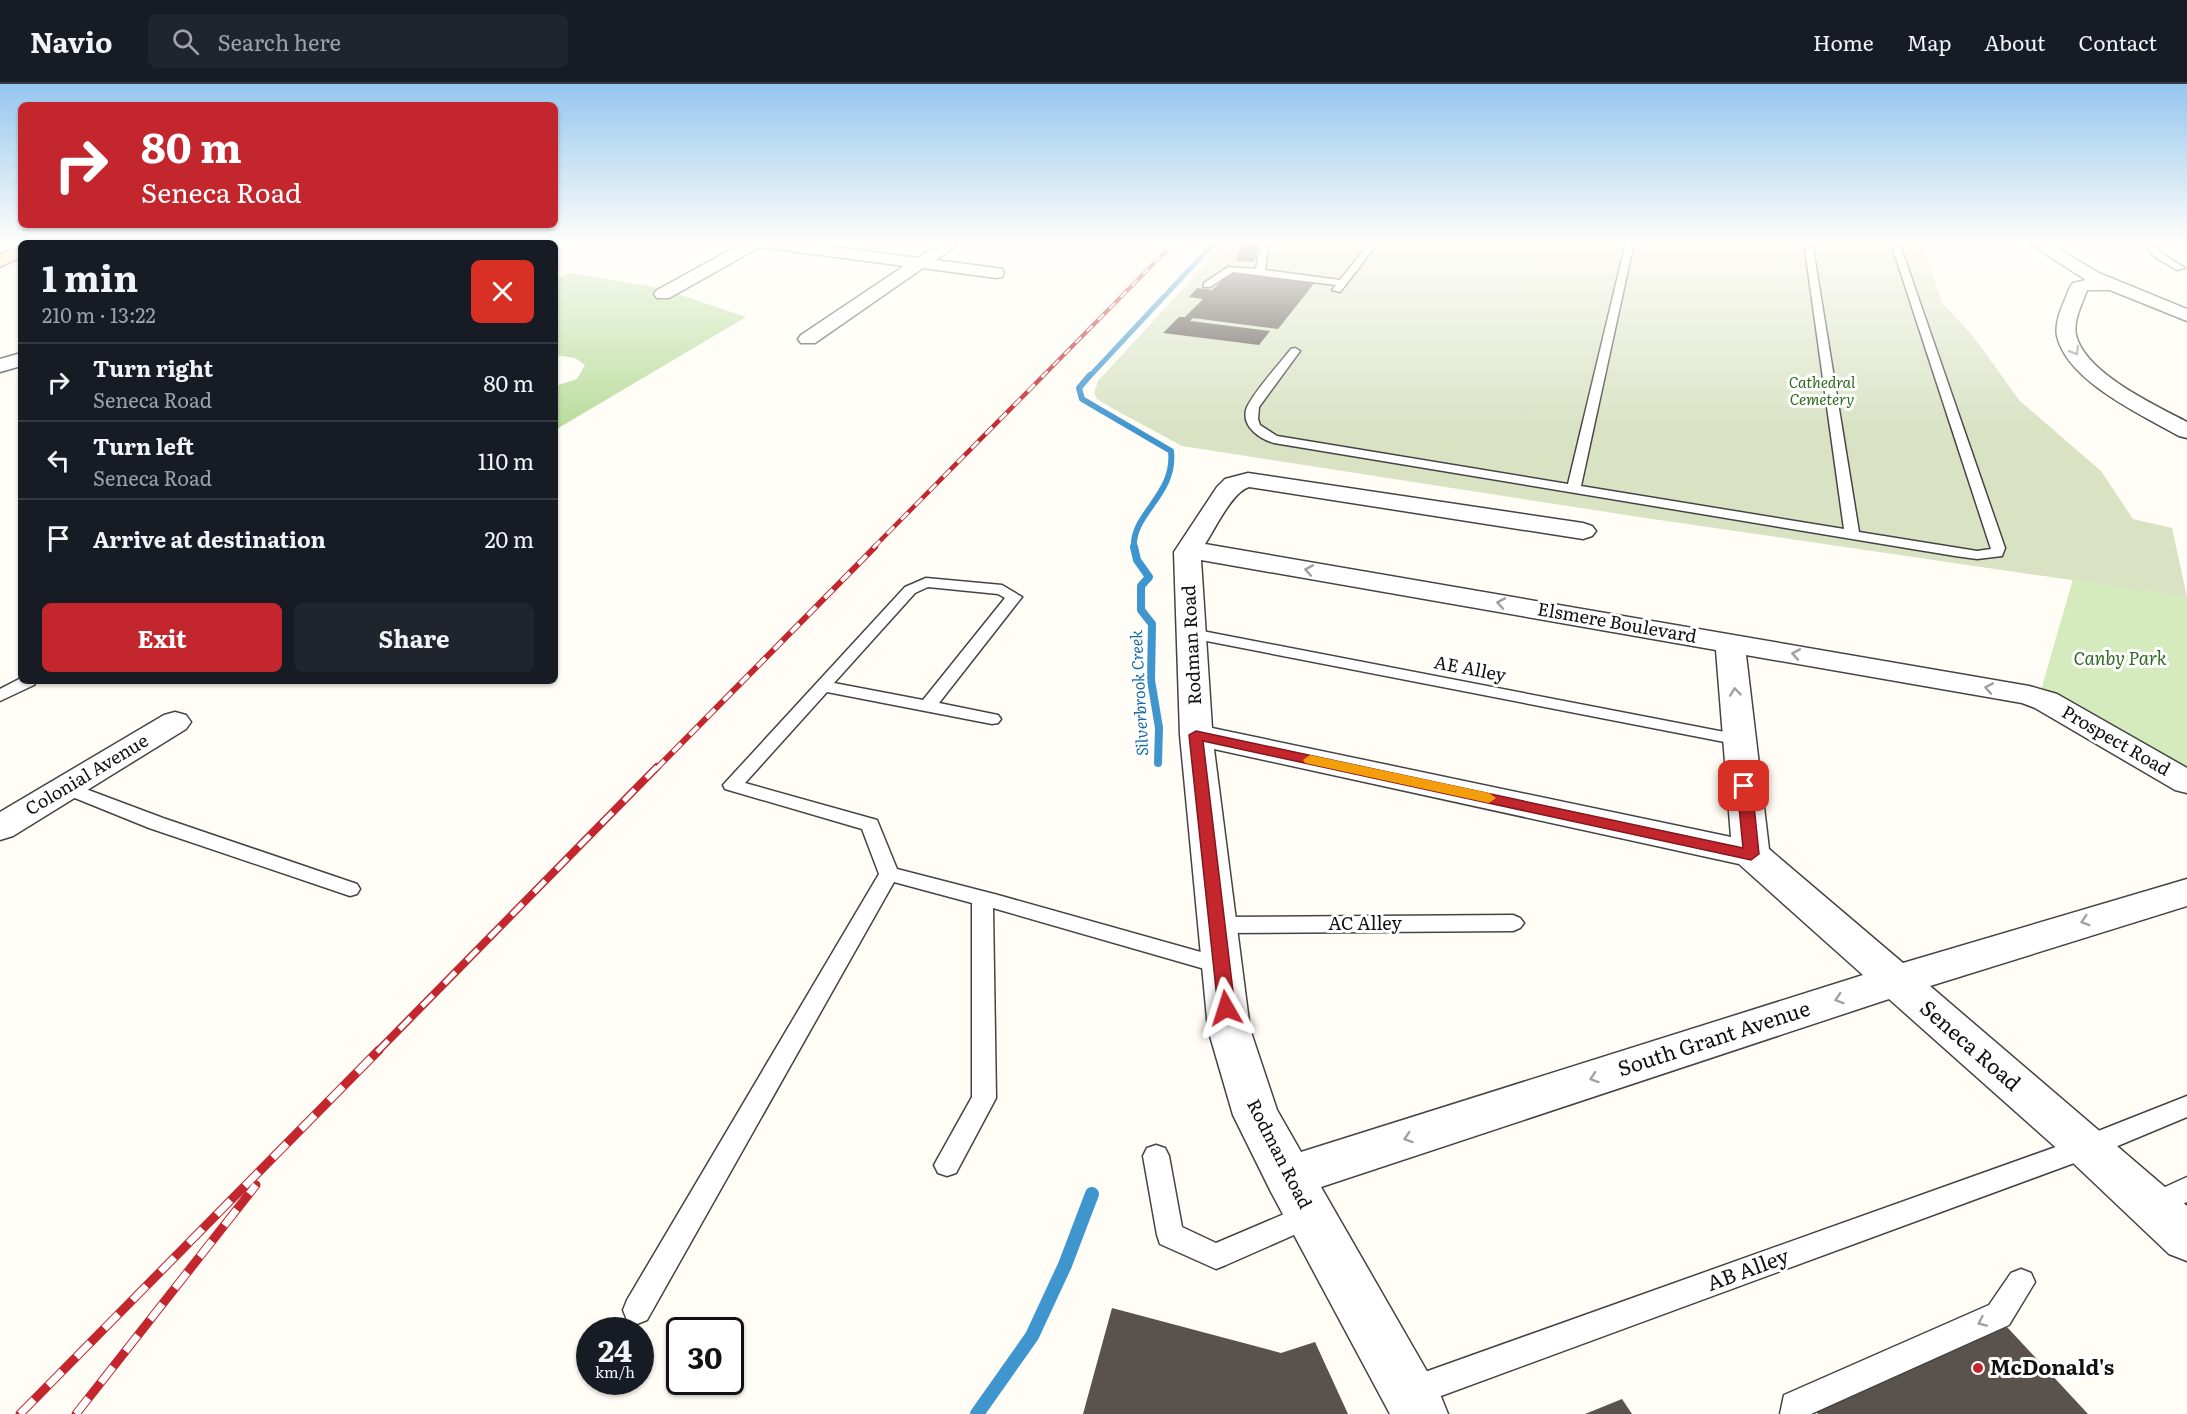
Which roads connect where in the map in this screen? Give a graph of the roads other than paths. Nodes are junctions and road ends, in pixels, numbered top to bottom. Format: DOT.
graph roads {
  1 [pos="859,304"];
  2 [pos="1616,304"];
  3 [pos="1817,304"];
  4 [pos="1916,304"];
  5 [pos="2074,304"];
  6 [pos="2160,304"];
  7 [pos="2187,315"];
  8 [pos="807,339"];
  9 [pos="1295,351"];
  10 [pos="18,360"];
  11 [pos="0,366"];
  12 [pos="2187,431"];
  13 [pos="1574,488"];
  14 [pos="1583,531"];
  15 [pos="1852,535"];
  16 [pos="1187,552"];
  17 [pos="1192,634"];
  18 [pos="1730,643"];
  19 [pos="22,684"];
  20 [pos="824,686"];
  21 [pos="0,696"];
  22 [pos="2046,700"];
  23 [pos="928,706"];
  24 [pos="992,719"];
  25 [pos="175,722"];
  26 [pos="1196,735"];
  27 [pos="1740,740"];
  28 [pos="2187,782"];
  29 [pos="67,788"];
  30 [pos="0,828"];
  31 [pos="1751,854"];
  32 [pos="889,874"];
  33 [pos="350,889"];
  34 [pos="2187,892"];
  35 [pos="982,898"];
  36 [pos="1513,923"];
  37 [pos="1217,925"];
  38 [pos="1222,966"];
  39 [pos="1895,981"];
  40 [pos="2187,1106"];
  41 [pos="2087,1147"];
  42 [pos="1156,1156"];
  43 [pos="947,1165"];
  44 [pos="1299,1196"];
  45 [pos="2169,1197"];
  46 [pos="2187,1238"];
  47 [pos="2021,1282"];
  48 [pos="637,1310"];
  49 [pos="1415,1404"];
  50 [pos="1795,1414"];
  1 -- 8 [label="street"];
  2 -- 13 [label="lane"];
  3 -- 15 [label="lane"];
  4 -- 15 [label="lane"];
  5 -- 12 [label="street, one-way"];
  6 -- 7 [label="street"];
  9 -- 13 [label="lane"];
  10 -- 11 [label="street"];
  13 -- 15 [label="lane"];
  14 -- 16 [label="street"];
  16 -- 17 [label="street, Rodman Road"];
  18 -- 16 [label="street, Elsmere Boulevard, one-way"];
  17 -- 26 [label="street, Rodman Road"];
  17 -- 27 [label="lane, AE Alley"];
  22 -- 18 [label="street, Elsmere Boulevard, one-way"];
  27 -- 18 [label="street, one-way"];
  19 -- 21 [label="lane"];
  20 -- 23 [label="lane"];
  20 -- 23 [label="lane"];
  20 -- 32 [label="lane"];
  22 -- 28 [label="street, Prospect Road"];
  23 -- 24 [label="lane"];
  25 -- 29 [label="street, Colonial Avenue"];
  26 -- 31 [label="street, Seneca Road"];
  26 -- 37 [label="street, Rodman Road"];
  27 -- 31 [label="street"];
  29 -- 30 [label="street, Colonial Avenue"];
  29 -- 33 [label="lane"];
  31 -- 39 [label="street, Seneca Road"];
  32 -- 35 [label="lane"];
  32 -- 48 [label="lane"];
  34 -- 39 [label="street, South Grant Avenue, one-way"];
  35 -- 38 [label="lane"];
  35 -- 43 [label="lane"];
  36 -- 37 [label="lane, AC Alley"];
  37 -- 38 [label="street, Rodman Road"];
  38 -- 44 [label="street, Rodman Road"];
  39 -- 41 [label="street, Seneca Road"];
  39 -- 44 [label="street, South Grant Avenue, one-way"];
  40 -- 41 [label="lane, AB Alley"];
  41 -- 45 [label="street, Seneca Road"];
  41 -- 49 [label="lane, AB Alley"];
  42 -- 44 [label="lane"];
  44 -- 49 [label="street, Rodman Road"];
  45 -- 46 [label="street, Seneca Road"];
  47 -- 50 [label="lane, one-way"];
}
